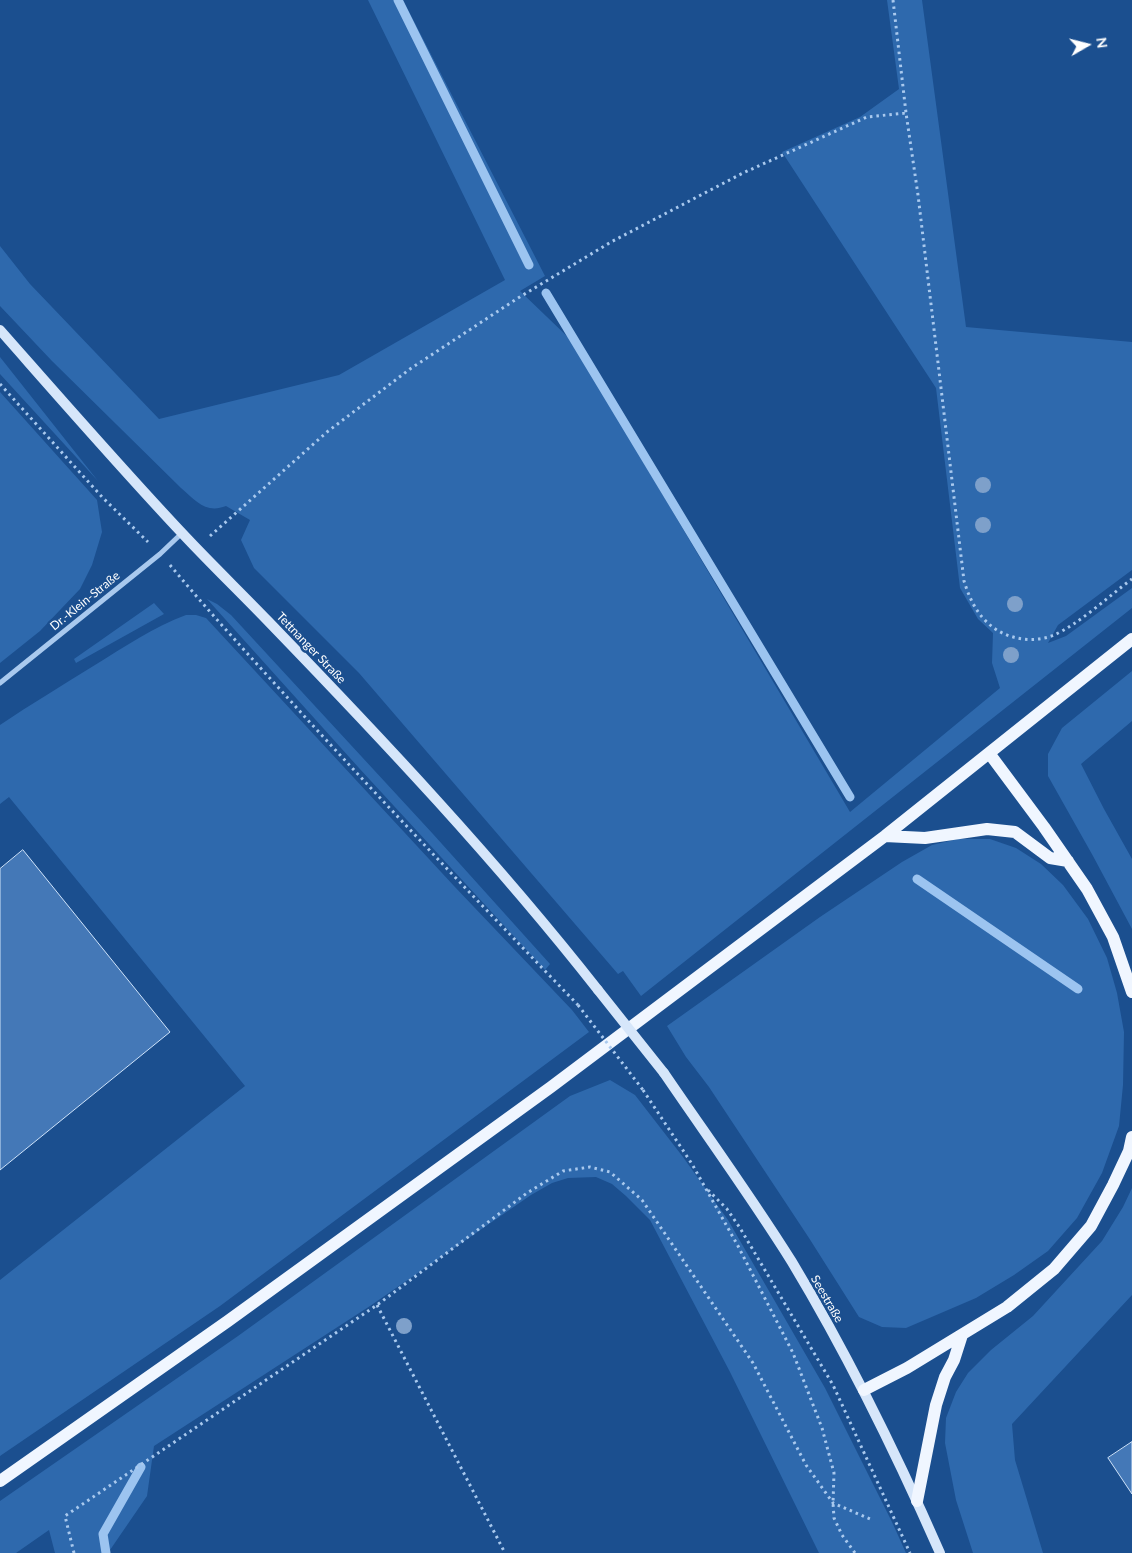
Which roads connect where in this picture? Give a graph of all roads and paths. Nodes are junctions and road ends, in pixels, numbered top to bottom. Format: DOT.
graph roads {
  1 [pos="893,0"];
  2 [pos="906,113"];
  3 [pos="0,330"];
  4 [pos="0,384"];
  5 [pos="182,533"];
  6 [pos="196,548"];
  7 [pos="160,554"];
  8 [pos="1132,579"];
  9 [pos="1132,639"];
  10 [pos="0,683"];
  11 [pos="989,753"];
  12 [pos="885,836"];
  13 [pos="1068,861"];
  14 [pos="1132,992"];
  15 [pos="664,1074"];
  16 [pos="1132,1136"];
  17 [pos="692,1164"];
  18 [pos="377,1305"];
  19 [pos="962,1335"];
  20 [pos="864,1390"];
  21 [pos="0,1481"];
  22 [pos="917,1501"];
  23 [pos="833,1503"];
  24 [pos="870,1520"];
  25 [pos="74,1553"];
  26 [pos="505,1553"];
  27 [pos="855,1553"];
  28 [pos="910,1553"];
  29 [pos="940,1553"];
  1 -- 2 [label="path"];
  2 -- 6 [label="path"];
  2 -- 8 [label="path"];
  3 -- 5 [label="main road, Tettnanger Straße"];
  4 -- 7 [label="path"];
  5 -- 6 [label="main road, Tettnanger Straße"];
  5 -- 7 [label="street, Dr.-Klein-Straße"];
  6 -- 15 [label="main road, Tettnanger Straße, bridge"];
  7 -- 10 [label="street, Dr.-Klein-Straße"];
  7 -- 17 [label="path, bridge"];
  9 -- 11 [label="main road"];
  11 -- 12 [label="main road"];
  11 -- 13 [label="main road"];
  12 -- 13 [label="main road"];
  12 -- 21 [label="main road"];
  13 -- 14 [label="main road"];
  15 -- 20 [label="main road, Seestraße"];
  16 -- 19 [label="main road"];
  17 -- 23 [label="path"];
  17 -- 28 [label="path"];
  18 -- 23 [label="path"];
  18 -- 25 [label="path"];
  18 -- 26 [label="path"];
  19 -- 20 [label="main road"];
  19 -- 22 [label="main road"];
  20 -- 22 [label="main road, Seestraße"];
  22 -- 29 [label="main road, Seestraße"];
  23 -- 24 [label="path"];
  23 -- 27 [label="path"];
}
